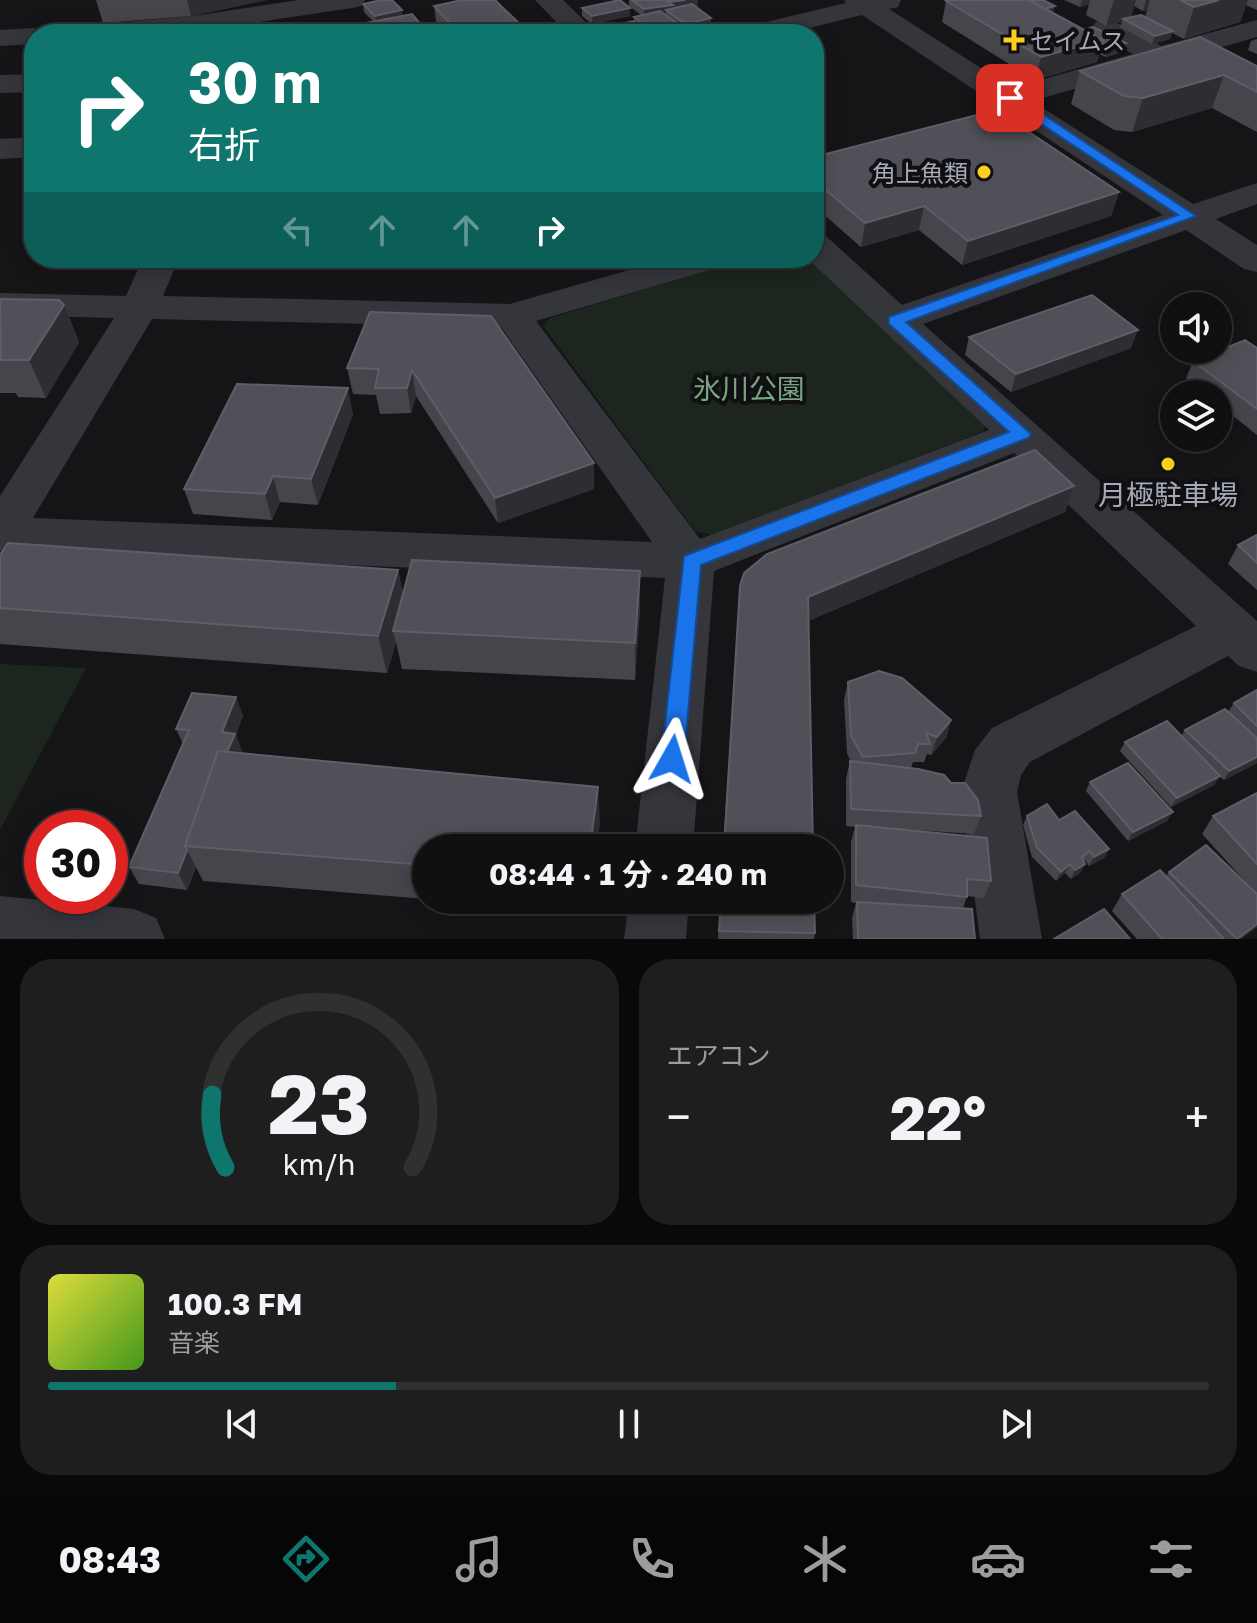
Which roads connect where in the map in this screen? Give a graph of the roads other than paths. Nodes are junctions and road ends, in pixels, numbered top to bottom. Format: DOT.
graph roads {
  1 [pos="352,0"];
  2 [pos="548,0"];
  3 [pos="872,2"];
  4 [pos="193,24"];
  5 [pos="573,24"];
  6 [pos="789,24"];
  7 [pos="1106,28"];
  8 [pos="1257,28"];
  9 [pos="24,37"];
  10 [pos="0,38"];
  11 [pos="1158,56"];
  12 [pos="24,83"];
  13 [pos="0,84"];
  14 [pos="1010,98"];
  15 [pos="24,148"];
  16 [pos="0,149"];
  17 [pos="1257,193"];
  18 [pos="1189,216"];
  19 [pos="824,254"];
  20 [pos="1257,261"];
  21 [pos="157,268"];
  22 [pos="676,268"];
  23 [pos="0,304"];
  24 [pos="140,307"];
  25 [pos="512,316"];
  26 [pos="894,321"];
  27 [pos="1022,434"];
  28 [pos="691,561"];
  29 [pos="1245,641"];
  30 [pos="665,834"];
  31 [pos="658,914"];
  32 [pos="0,926"];
  33 [pos="134,939"];
  34 [pos="655,939"];
  35 [pos="1011,939"];
  1 -- 4 [label="street"];
  2 -- 5 [label="street"];
  3 -- 6 [label="street"];
  3 -- 14 [label="street"];
  7 -- 11 [label="street"];
  8 -- 11 [label="street"];
  9 -- 10 [label="street"];
  11 -- 14 [label="street"];
  12 -- 13 [label="street"];
  14 -- 18 [label="street"];
  15 -- 16 [label="street"];
  17 -- 18 [label="street"];
  18 -- 20 [label="street"];
  18 -- 26 [label="street"];
  19 -- 26 [label="street"];
  21 -- 24 [label="street"];
  22 -- 25 [label="street"];
  23 -- 24 [label="street"];
  24 -- 25 [label="street"];
  24 -- 28 [label="street"];
  25 -- 28 [label="street"];
  26 -- 27 [label="street"];
  27 -- 28 [label="street"];
  27 -- 29 [label="street"];
  28 -- 30 [label="street"];
  29 -- 35 [label="street"];
  31 -- 34 [label="street"];
  32 -- 33 [label="street"];
}
